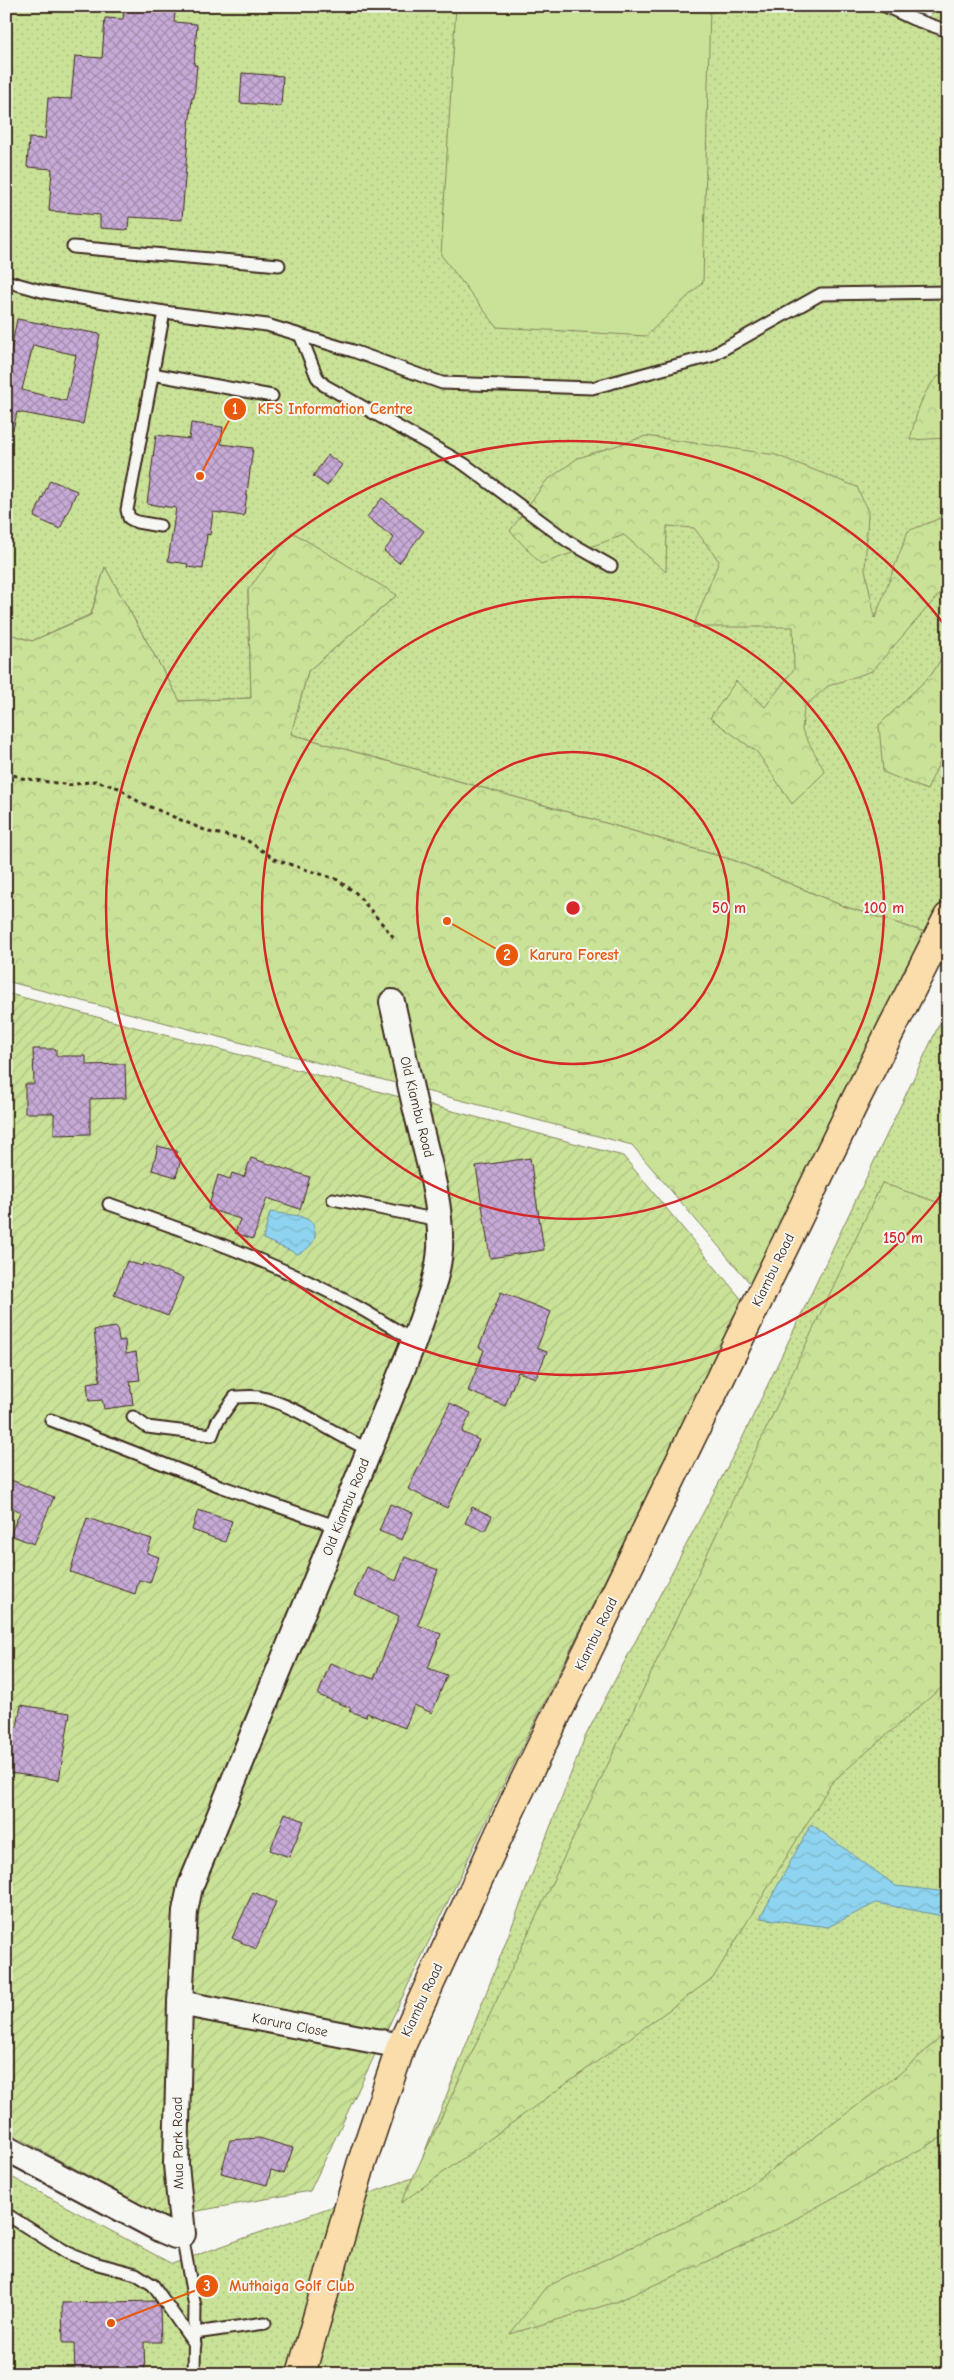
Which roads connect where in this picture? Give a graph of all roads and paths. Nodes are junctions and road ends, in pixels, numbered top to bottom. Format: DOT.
graph roads {
  1 [pos="885,6"];
  2 [pos="948,31"];
  3 [pos="73,247"];
  4 [pos="280,265"];
  5 [pos="6,282"];
  6 [pos="948,292"];
  7 [pos="164,312"];
  8 [pos="301,337"];
  9 [pos="152,374"];
  10 [pos="272,396"];
  11 [pos="160,526"];
  12 [pos="611,566"];
  13 [pos="6,772"];
  14 [pos="948,917"];
  15 [pos="396,940"];
  16 [pos="392,1002"];
  17 [pos="333,1199"];
  18 [pos="109,1204"];
  19 [pos="439,1220"];
  20 [pos="414,1341"];
  21 [pos="133,1417"];
  22 [pos="51,1420"];
  23 [pos="370,1450"];
  24 [pos="338,1527"];
  25 [pos="180,2003"];
  26 [pos="400,2046"];
  27 [pos="6,2148"];
  28 [pos="6,2214"];
  29 [pos="182,2235"];
  30 [pos="265,2323"];
  31 [pos="195,2339"];
  32 [pos="194,2374"];
  33 [pos="301,2374"];
  1 -- 2 [label="lane"];
  3 -- 4 [label="lane"];
  5 -- 7 [label="lane"];
  6 -- 8 [label="lane"];
  7 -- 8 [label="lane"];
  7 -- 9 [label="lane"];
  8 -- 12 [label="lane"];
  9 -- 10 [label="lane"];
  9 -- 11 [label="lane"];
  13 -- 15 [label="path"];
  14 -- 26 [label="highway, Kiambu Road"];
  16 -- 19 [label="street, Old Kiambu Road"];
  17 -- 19 [label="lane"];
  18 -- 20 [label="lane"];
  19 -- 20 [label="street, Old Kiambu Road"];
  20 -- 23 [label="street, Old Kiambu Road"];
  21 -- 23 [label="lane"];
  22 -- 24 [label="lane"];
  23 -- 24 [label="street, Old Kiambu Road"];
  24 -- 25 [label="street, Old Kiambu Road"];
  25 -- 26 [label="street, Karura Close"];
  25 -- 29 [label="street, Mua Park Road"];
  26 -- 33 [label="highway, Kiambu Road"];
  27 -- 29 [label="street"];
  28 -- 31 [label="lane"];
  29 -- 31 [label="lane"];
  30 -- 31 [label="lane"];
  31 -- 32 [label="lane"];
}
